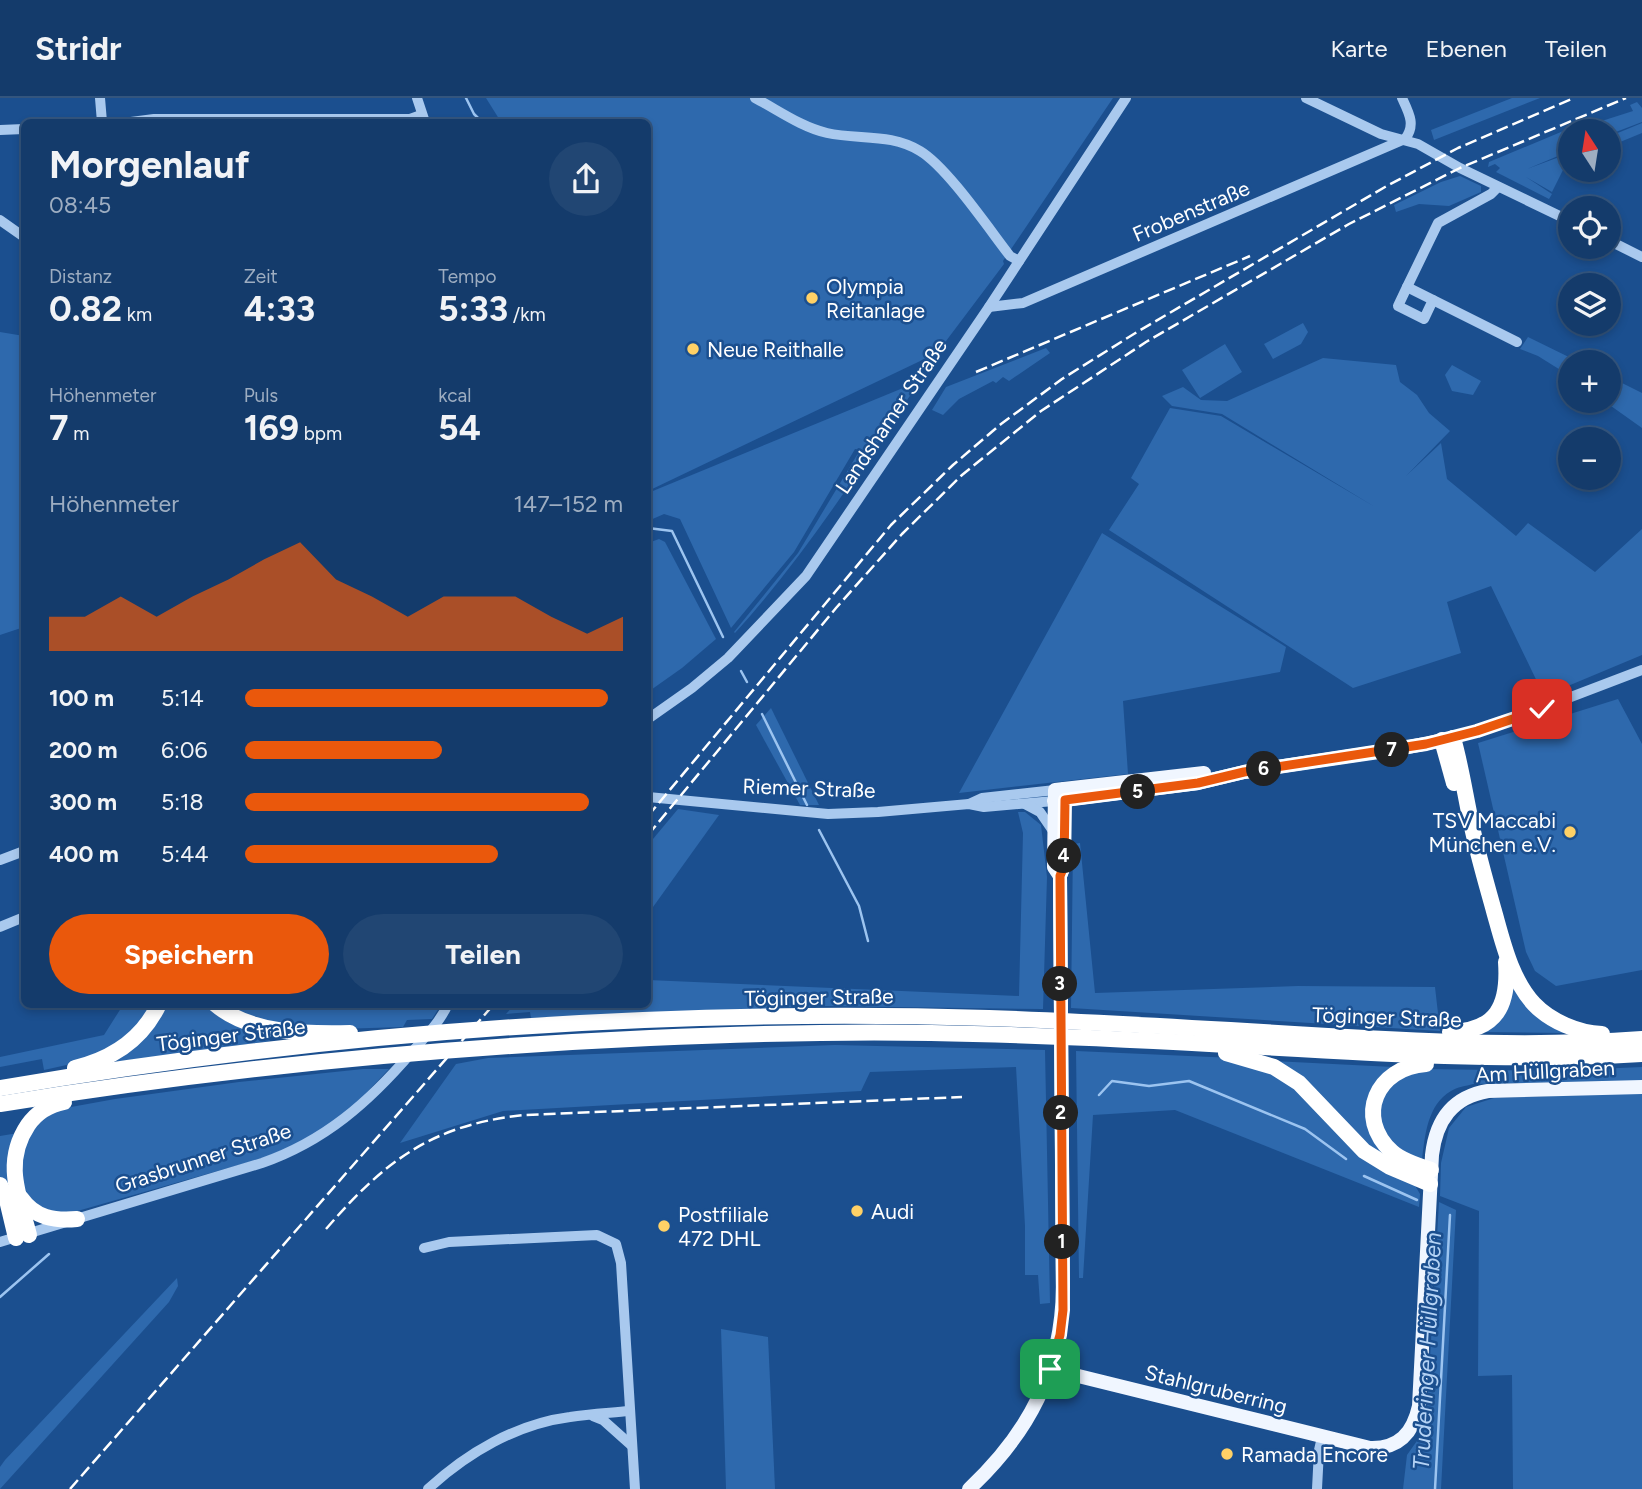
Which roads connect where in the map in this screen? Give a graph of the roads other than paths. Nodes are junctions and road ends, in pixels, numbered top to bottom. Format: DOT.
graph roads {
  1 [pos="100,98"];
  2 [pos="417,98"];
  3 [pos="755,98"];
  4 [pos="1126,98"];
  5 [pos="1306,98"];
  6 [pos="1402,98"];
  7 [pos="423,118"];
  8 [pos="102,119"];
  9 [pos="0,130"];
  10 [pos="21,130"];
  11 [pos="1405,139"];
  12 [pos="1498,187"];
  13 [pos="1558,215"];
  14 [pos="0,220"];
  15 [pos="21,235"];
  16 [pos="1621,246"];
  17 [pos="1642,257"];
  18 [pos="1019,261"];
  19 [pos="1407,287"];
  20 [pos="1433,300"];
  21 [pos="989,307"];
  22 [pos="1517,342"];
  23 [pos="1642,670"];
  24 [pos="651,717"];
  25 [pos="1447,739"];
  26 [pos="1060,795"];
  27 [pos="651,797"];
  28 [pos="1022,803"];
  29 [pos="969,804"];
  30 [pos="1054,831"];
  31 [pos="21,852"];
  32 [pos="0,860"];
  33 [pos="1060,876"];
  34 [pos="21,918"];
  35 [pos="0,927"];
  36 [pos="1505,953"];
  37 [pos="157,1008"];
  38 [pos="221,1008"];
  39 [pos="446,1008"];
  40 [pos="397,1036"];
  41 [pos="1399,1040"];
  42 [pos="1635,1040"];
  43 [pos="1163,1042"];
  44 [pos="1642,1054"];
  45 [pos="1519,1058"];
  46 [pos="40,1081"];
  47 [pos="117,1086"];
  48 [pos="1642,1087"];
  49 [pos="0,1088"];
  50 [pos="0,1104"];
  51 [pos="1431,1177"];
  52 [pos="0,1185"];
  53 [pos="19,1194"];
  54 [pos="77,1219"];
  55 [pos="15,1238"];
  56 [pos="424,1248"];
  57 [pos="1050,1369"];
  58 [pos="629,1411"];
  59 [pos="590,1415"];
  60 [pos="1322,1437"];
  61 [pos="631,1445"];
  62 [pos="428,1489"];
  63 [pos="635,1489"];
  64 [pos="969,1489"];
  65 [pos="1317,1489"];
  1 -- 8 [label="street"];
  2 -- 7 [label="street"];
  3 -- 18 [label="street"];
  4 -- 18 [label="street, Landshamer Straße"];
  5 -- 11 [label="street"];
  6 -- 11 [label="street"];
  9 -- 10 [label="street"];
  11 -- 12 [label="street"];
  11 -- 21 [label="street, Frobenstraße"];
  12 -- 13 [label="street"];
  12 -- 19 [label="street"];
  14 -- 15 [label="street"];
  16 -- 17 [label="street"];
  18 -- 21 [label="street, Landshamer Straße"];
  19 -- 20 [label="street"];
  19 -- 20 [label="street"];
  20 -- 22 [label="street"];
  21 -- 24 [label="street, Landshamer Straße"];
  23 -- 25 [label="street, Riemer Straße"];
  25 -- 26 [label="main road, Riemer Straße"];
  25 -- 36 [label="highway"];
  26 -- 28 [label="street, Riemer Straße"];
  26 -- 29 [label="street, Riemer Straße"];
  26 -- 30 [label="main road"];
  26 -- 33 [label="main road"];
  27 -- 29 [label="street, Riemer Straße"];
  28 -- 29 [label="street, Riemer Straße"];
  28 -- 30 [label="street"];
  30 -- 33 [label="main road"];
  31 -- 32 [label="street"];
  33 -- 57 [label="main road"];
  34 -- 35 [label="street"];
  36 -- 41 [label="highway"];
  36 -- 42 [label="highway"];
  37 -- 46 [label="highway"];
  38 -- 40 [label="highway"];
  39 -- 54 [label="street, Grasbrunner Straße"];
  40 -- 41 [label="highway, Töginger Straße"];
  40 -- 46 [label="highway, Töginger Straße"];
  41 -- 42 [label="highway, Töginger Straße"];
  43 -- 45 [label="highway, Töginger Straße"];
  43 -- 47 [label="highway, Töginger Straße"];
  43 -- 51 [label="highway"];
  44 -- 45 [label="highway, Töginger Straße"];
  45 -- 51 [label="highway"];
  46 -- 49 [label="highway, Töginger Straße"];
  47 -- 50 [label="highway, Töginger Straße"];
  47 -- 53 [label="highway"];
  48 -- 51 [label="main road, Am Hüllgraben"];
  51 -- 60 [label="main road, Am Hüllgraben"];
  52 -- 55 [label="highway"];
  53 -- 54 [label="highway"];
  53 -- 55 [label="highway"];
  54 -- 55 [label="street, Grasbrunner Straße"];
  56 -- 58 [label="street"];
  57 -- 60 [label="main road, Stahlgruberring"];
  57 -- 64 [label="main road"];
  58 -- 59 [label="street"];
  58 -- 61 [label="street"];
  59 -- 61 [label="street"];
  59 -- 62 [label="street"];
  60 -- 65 [label="street"];
  61 -- 63 [label="street"];
}
